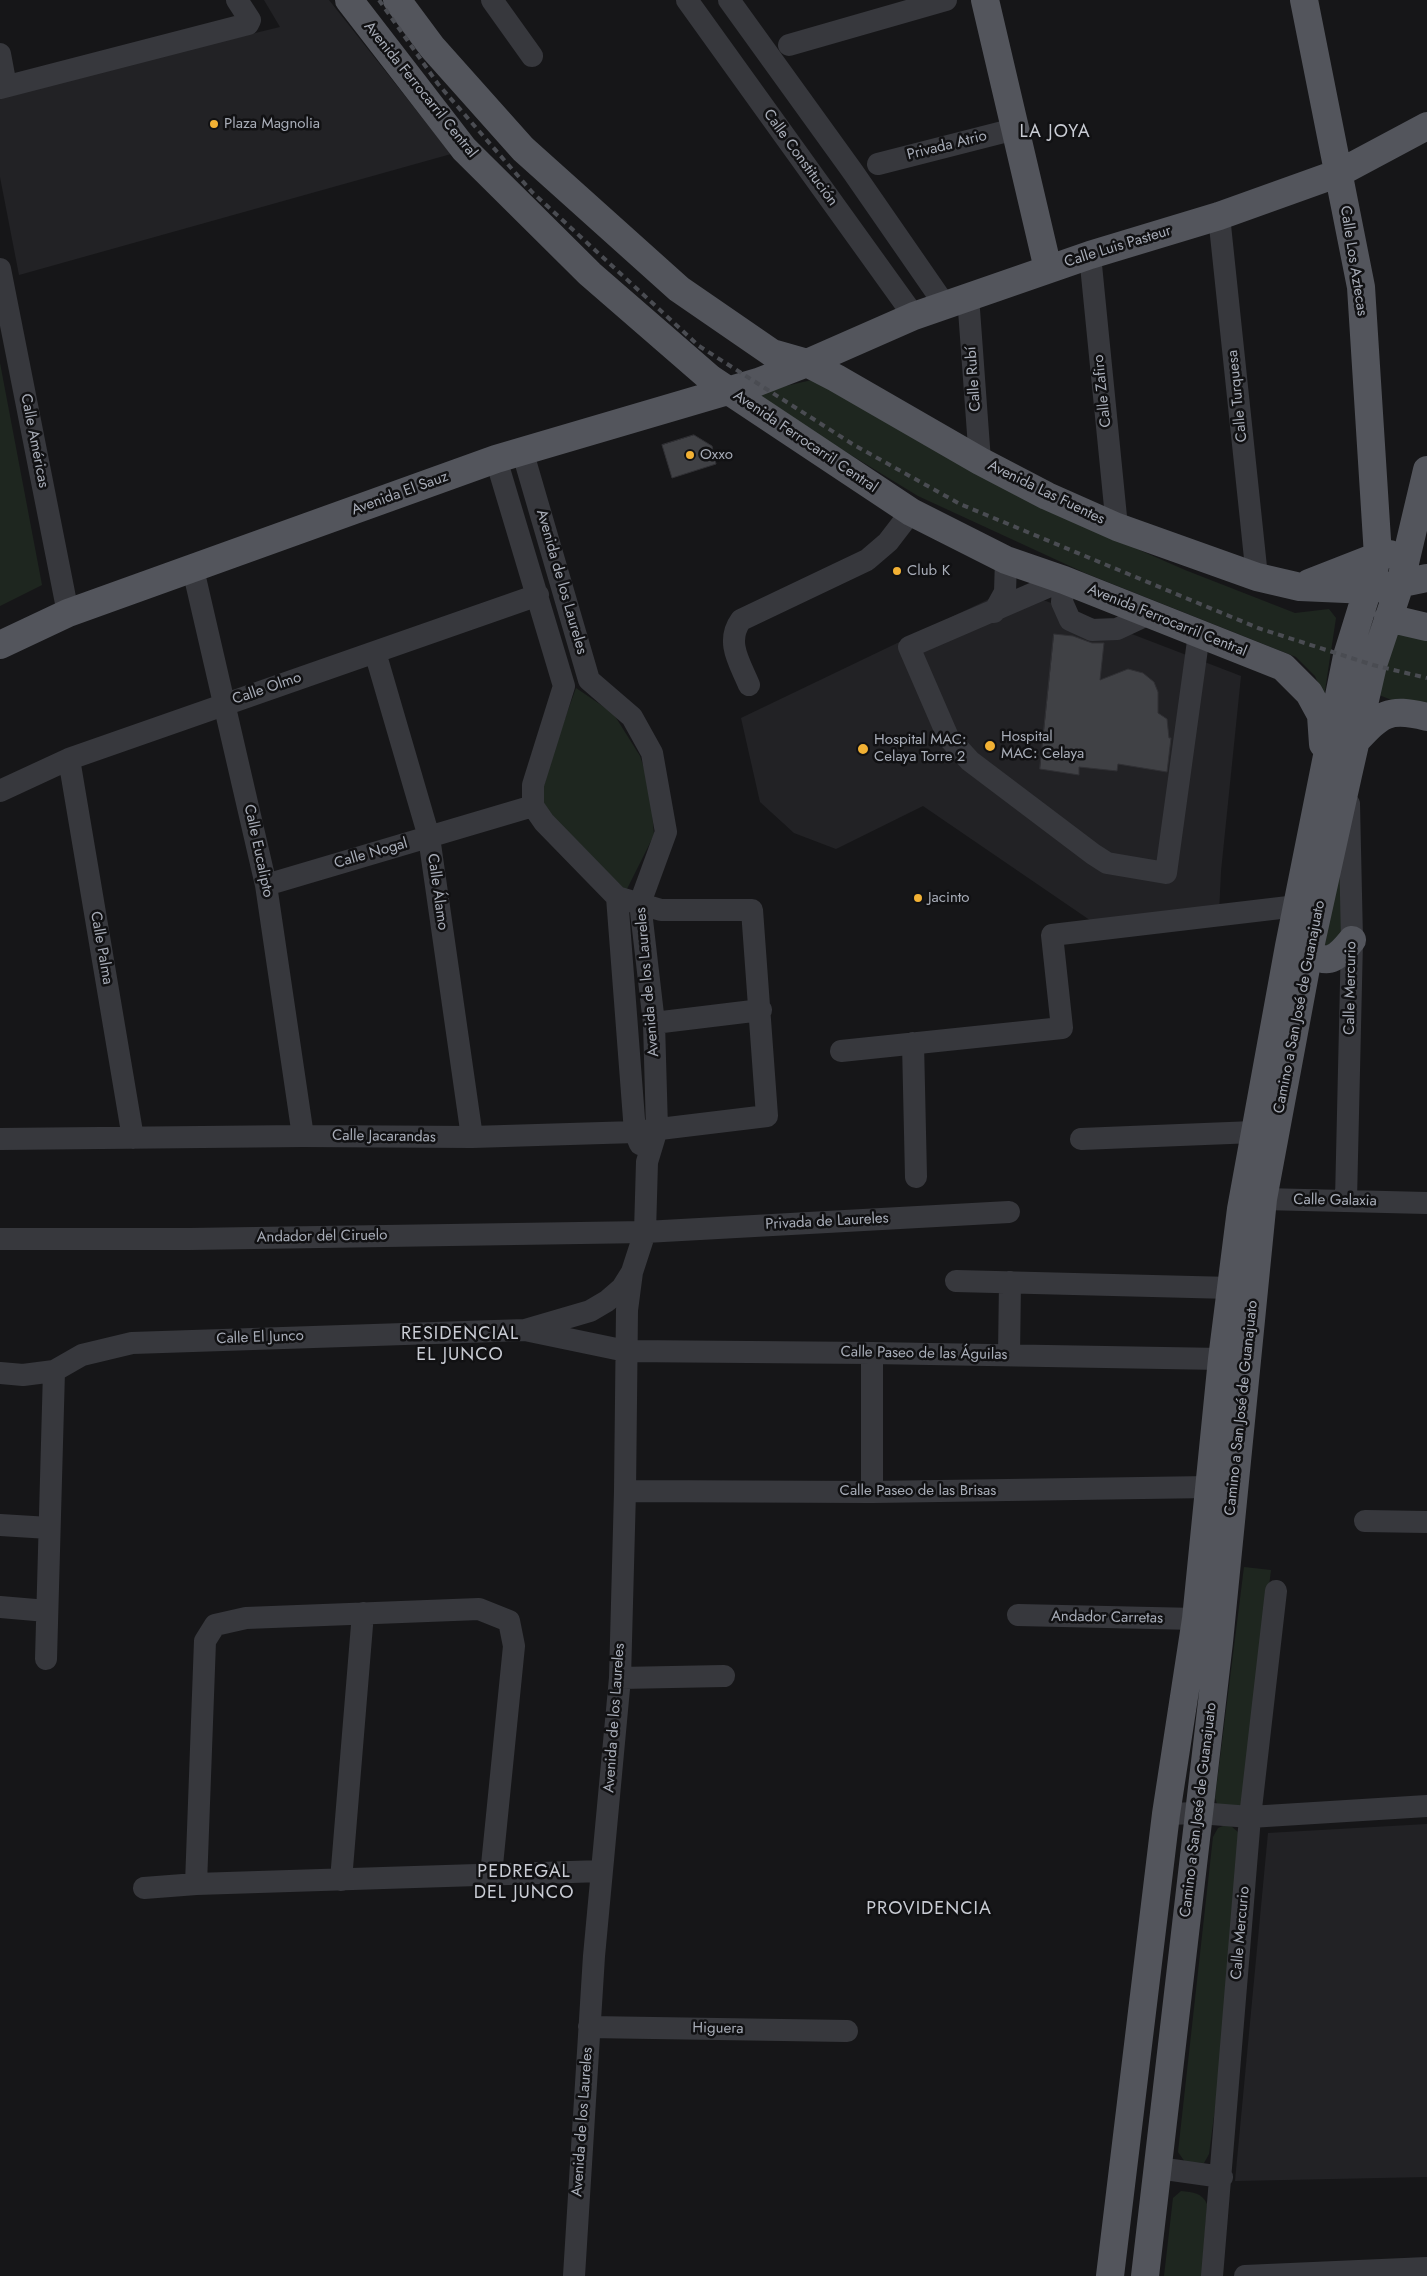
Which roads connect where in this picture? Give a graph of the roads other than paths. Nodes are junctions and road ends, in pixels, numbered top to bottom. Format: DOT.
graph roads {
  1 [pos="237,0"];
  2 [pos="349,0"];
  3 [pos="397,0"];
  4 [pos="492,0"];
  5 [pos="687,0"];
  6 [pos="729,0"];
  7 [pos="946,0"];
  8 [pos="985,0"];
  9 [pos="1304,0"];
  10 [pos="789,45"];
  11 [pos="0,54"];
  12 [pos="532,56"];
  13 [pos="3,87"];
  14 [pos="1427,126"];
  15 [pos="1015,129"];
  16 [pos="878,164"];
  17 [pos="1339,173"];
  18 [pos="1219,216"];
  19 [pos="1090,255"];
  20 [pos="0,269"];
  21 [pos="1048,269"];
  22 [pos="956,301"];
  23 [pos="914,316"];
  24 [pos="807,364"];
  25 [pos="728,391"];
  26 [pos="522,450"];
  27 [pos="496,459"];
  28 [pos="980,461"];
  29 [pos="1427,470"];
  30 [pos="911,512"];
  31 [pos="1117,527"];
  32 [pos="1418,550"];
  33 [pos="1378,556"];
  34 [pos="1006,560"];
  35 [pos="193,569"];
  36 [pos="1257,577"];
  37 [pos="1427,578"];
  38 [pos="1064,580"];
  39 [pos="1400,584"];
  40 [pos="1300,587"];
  41 [pos="1369,590"];
  42 [pos="538,595"];
  43 [pos="994,612"];
  44 [pos="68,613"];
  45 [pos="1149,614"];
  46 [pos="1388,618"];
  47 [pos="1427,627"];
  48 [pos="1199,634"];
  49 [pos="0,645"];
  50 [pos="376,652"];
  51 [pos="749,684"];
  52 [pos="225,704"];
  53 [pos="1427,717"];
  54 [pos="1355,742"];
  55 [pos="69,759"];
  56 [pos="1336,769"];
  57 [pos="0,791"];
  58 [pos="533,806"];
  59 [pos="429,837"];
  60 [pos="266,884"];
  61 [pos="617,897"];
  62 [pos="640,903"];
  63 [pos="1297,906"];
  64 [pos="1352,940"];
  65 [pos="1299,949"];
  66 [pos="761,1010"];
  67 [pos="654,1023"];
  68 [pos="913,1043"];
  69 [pos="841,1051"];
  70 [pos="657,1129"];
  71 [pos="635,1132"];
  72 [pos="1254,1132"];
  73 [pos="303,1136"];
  74 [pos="472,1137"];
  75 [pos="133,1138"];
  76 [pos="0,1139"];
  77 [pos="1080,1139"];
  78 [pos="647,1162"];
  79 [pos="916,1177"];
  80 [pos="1253,1197"];
  81 [pos="1346,1200"];
  82 [pos="1427,1203"];
  83 [pos="1009,1212"];
  84 [pos="645,1232"];
  85 [pos="0,1239"];
  86 [pos="632,1272"];
  87 [pos="956,1281"];
  88 [pos="1010,1282"];
  89 [pos="1231,1288"];
  90 [pos="526,1330"];
  91 [pos="626,1351"];
  92 [pos="872,1352"];
  93 [pos="1009,1355"];
  94 [pos="1222,1359"];
  95 [pos="54,1371"];
  96 [pos="0,1373"];
  97 [pos="1210,1487"];
  98 [pos="625,1491"];
  99 [pos="872,1492"];
  100 [pos="1364,1521"];
  101 [pos="1427,1522"];
  102 [pos="0,1525"];
  103 [pos="49,1528"];
  104 [pos="1276,1591"];
  105 [pos="0,1607"];
  106 [pos="47,1611"];
  107 [pos="363,1613"];
  108 [pos="1018,1615"];
  109 [pos="1196,1619"];
  110 [pos="1219,1642"];
  111 [pos="46,1659"];
  112 [pos="724,1676"];
  113 [pos="620,1678"];
  114 [pos="1427,1806"];
  115 [pos="1199,1813"];
  116 [pos="1166,1814"];
  117 [pos="1250,1817"];
  118 [pos="602,1871"];
  119 [pos="491,1875"];
  120 [pos="341,1880"];
  121 [pos="196,1884"];
  122 [pos="144,1888"];
  123 [pos="590,2027"];
  124 [pos="848,2031"];
  125 [pos="1158,2168"];
  126 [pos="1222,2177"];
  127 [pos="1427,2268"];
  128 [pos="574,2276"];
  129 [pos="1110,2276"];
  130 [pos="1145,2276"];
  131 [pos="1212,2276"];
  132 [pos="1244,2276"];
  1 -- 13 [label="street"];
  2 -- 25 [label="main road, Avenida Ferrocarril Central"];
  3 -- 24 [label="main road"];
  4 -- 12 [label="street"];
  5 -- 23 [label="street, Calle Constitución"];
  6 -- 22 [label="street"];
  7 -- 10 [label="street"];
  8 -- 15 [label="main road"];
  9 -- 17 [label="main road, Calle Los Aztecas"];
  11 -- 13 [label="street"];
  14 -- 17 [label="main road, Calle Luis Pasteur"];
  15 -- 16 [label="street, Privada Atrio"];
  15 -- 21 [label="main road"];
  17 -- 18 [label="main road, Calle Luis Pasteur"];
  17 -- 33 [label="main road, Calle Los Aztecas"];
  18 -- 19 [label="main road, Calle Luis Pasteur"];
  18 -- 36 [label="street, Calle Turquesa"];
  19 -- 21 [label="main road, Calle Luis Pasteur"];
  19 -- 31 [label="street, Calle Zafiro"];
  20 -- 44 [label="street, Calle Américas"];
  21 -- 22 [label="main road, Calle Luis Pasteur"];
  22 -- 23 [label="main road, Calle Luis Pasteur"];
  22 -- 28 [label="street, Calle Rubí"];
  23 -- 24 [label="main road, Calle Luis Pasteur"];
  24 -- 25 [label="main road, Avenida El Sauz"];
  24 -- 28 [label="main road, Avenida Las Fuentes"];
  25 -- 26 [label="main road, Avenida El Sauz"];
  25 -- 30 [label="main road, Avenida Ferrocarril Central"];
  26 -- 27 [label="main road, Avenida El Sauz"];
  26 -- 62 [label="street, Avenida de los Laureles"];
  27 -- 35 [label="main road, Avenida El Sauz"];
  27 -- 42 [label="street, Avenida de los Laureles"];
  28 -- 31 [label="main road, Avenida Las Fuentes"];
  29 -- 32 [label="main road, Camino a San José de Guanajuato"];
  30 -- 34 [label="main road, Avenida Ferrocarril Central"];
  30 -- 51 [label="street"];
  31 -- 36 [label="main road, Avenida Las Fuentes"];
  32 -- 33 [label="main road"];
  32 -- 39 [label="main road, Camino a San José de Guanajuato"];
  33 -- 40 [label="main road"];
  33 -- 41 [label="main road, Camino a San José de Guanajuato"];
  34 -- 38 [label="main road, Avenida Ferrocarril Central"];
  34 -- 43 [label="street"];
  35 -- 44 [label="main road, Avenida El Sauz"];
  35 -- 52 [label="street, Calle Eucalipto"];
  36 -- 40 [label="main road, Avenida Las Fuentes"];
  37 -- 39 [label="main road, Avenida Las Fuentes"];
  38 -- 43 [label="street"];
  38 -- 45 [label="main road, Avenida Ferrocarril Central"];
  38 -- 45 [label="street"];
  39 -- 41 [label="main road, Avenida Las Fuentes"];
  39 -- 46 [label="main road, Camino a San José de Guanajuato"];
  40 -- 41 [label="main road, Avenida Las Fuentes"];
  41 -- 56 [label="main road, Camino a San José de Guanajuato"];
  42 -- 50 [label="street, Calle Olmo"];
  42 -- 58 [label="street, Avenida de los Laureles"];
  43 -- 48 [label="street"];
  44 -- 49 [label="main road, Avenida El Sauz"];
  45 -- 48 [label="main road, Avenida Ferrocarril Central"];
  46 -- 47 [label="main road"];
  46 -- 54 [label="main road, Camino a San José de Guanajuato"];
  48 -- 56 [label="main road, Avenida Ferrocarril Central"];
  50 -- 52 [label="street, Calle Olmo"];
  50 -- 59 [label="street, Calle Álamo"];
  52 -- 55 [label="street, Calle Olmo"];
  52 -- 60 [label="street, Calle Eucalipto"];
  53 -- 54 [label="main road"];
  54 -- 56 [label="main road, Camino a San José de Guanajuato"];
  55 -- 57 [label="street, Calle Olmo"];
  55 -- 75 [label="street, Calle Palma"];
  56 -- 63 [label="main road, Camino a San José de Guanajuato"];
  56 -- 64 [label="street, Calle Mercurio"];
  56 -- 65 [label="main road, Camino a San José de Guanajuato"];
  58 -- 59 [label="street, Calle Nogal"];
  58 -- 61 [label="street, Avenida de los Laureles"];
  59 -- 60 [label="street, Calle Nogal"];
  59 -- 74 [label="street, Calle Álamo"];
  60 -- 73 [label="street, Calle Eucalipto"];
  61 -- 62 [label="street"];
  61 -- 71 [label="street, Avenida de los Laureles"];
  62 -- 66 [label="street"];
  62 -- 67 [label="street, Avenida de los Laureles"];
  63 -- 65 [label="main road, Camino a San José de Guanajuato"];
  63 -- 68 [label="street"];
  64 -- 65 [label="main road"];
  64 -- 81 [label="street, Calle Mercurio"];
  65 -- 72 [label="main road, Camino a San José de Guanajuato"];
  65 -- 80 [label="main road, Camino a San José de Guanajuato"];
  66 -- 67 [label="street"];
  66 -- 70 [label="street, Calle Jacarandas"];
  67 -- 70 [label="street, Avenida de los Laureles"];
  68 -- 69 [label="street"];
  68 -- 79 [label="street"];
  70 -- 71 [label="street, Calle Jacarandas"];
  70 -- 78 [label="street, Avenida de los Laureles"];
  71 -- 74 [label="street, Calle Jacarandas"];
  71 -- 78 [label="street, Avenida de los Laureles"];
  72 -- 77 [label="street"];
  72 -- 80 [label="main road, Camino a San José de Guanajuato"];
  73 -- 74 [label="street, Calle Jacarandas"];
  73 -- 75 [label="street, Calle Jacarandas"];
  75 -- 76 [label="street, Calle Jacarandas"];
  78 -- 84 [label="street, Avenida de los Laureles"];
  80 -- 81 [label="street, Calle Galaxia"];
  80 -- 89 [label="main road, Camino a San José de Guanajuato"];
  80 -- 110 [label="main road, Camino a San José de Guanajuato"];
  81 -- 82 [label="street, Calle Galaxia"];
  83 -- 84 [label="street, Privada de Laureles"];
  84 -- 85 [label="street, Andador del Ciruelo"];
  84 -- 86 [label="street, Avenida de los Laureles"];
  86 -- 90 [label="street, Calle El Junco"];
  86 -- 91 [label="street, Avenida de los Laureles"];
  87 -- 88 [label="street"];
  88 -- 89 [label="street"];
  88 -- 93 [label="street"];
  89 -- 94 [label="main road, Camino a San José de Guanajuato"];
  90 -- 91 [label="street, Calle El Junco"];
  90 -- 95 [label="street, Calle El Junco"];
  91 -- 92 [label="street, Calle Paseo de las Águilas"];
  91 -- 98 [label="street, Avenida de los Laureles"];
  92 -- 93 [label="street, Calle Paseo de las Águilas"];
  92 -- 99 [label="street"];
  93 -- 94 [label="street, Calle Paseo de las Águilas"];
  94 -- 97 [label="main road, Camino a San José de Guanajuato"];
  95 -- 96 [label="street, Calle El Junco"];
  95 -- 103 [label="street"];
  97 -- 99 [label="street, Calle Paseo de las Brisas"];
  97 -- 109 [label="main road, Camino a San José de Guanajuato"];
  97 -- 110 [label="main road"];
  98 -- 99 [label="street, Calle Paseo de las Brisas"];
  98 -- 113 [label="street, Avenida de los Laureles"];
  100 -- 101 [label="street"];
  102 -- 103 [label="street"];
  103 -- 106 [label="street"];
  104 -- 117 [label="street, Calle Mercurio"];
  105 -- 106 [label="street"];
  106 -- 111 [label="street"];
  107 -- 119 [label="street"];
  107 -- 120 [label="street"];
  107 -- 121 [label="street"];
  108 -- 109 [label="street, Andador Carretas"];
  109 -- 116 [label="main road, Camino a San José de Guanajuato"];
  110 -- 115 [label="main road, Camino a San José de Guanajuato"];
  112 -- 113 [label="street"];
  113 -- 118 [label="street, Avenida de los Laureles"];
  114 -- 117 [label="street"];
  115 -- 116 [label="street"];
  115 -- 117 [label="street"];
  115 -- 125 [label="main road, Camino a San José de Guanajuato"];
  116 -- 129 [label="main road, Camino a San José de Guanajuato"];
  117 -- 126 [label="street, Calle Mercurio"];
  118 -- 119 [label="street"];
  118 -- 123 [label="street, Avenida de los Laureles"];
  119 -- 120 [label="street"];
  120 -- 121 [label="street"];
  121 -- 122 [label="street"];
  123 -- 124 [label="street, Higuera"];
  123 -- 128 [label="street, Avenida de los Laureles"];
  125 -- 126 [label="street"];
  125 -- 130 [label="main road, Camino a San José de Guanajuato"];
  126 -- 131 [label="street, Calle Mercurio"];
  127 -- 132 [label="street"];
}
